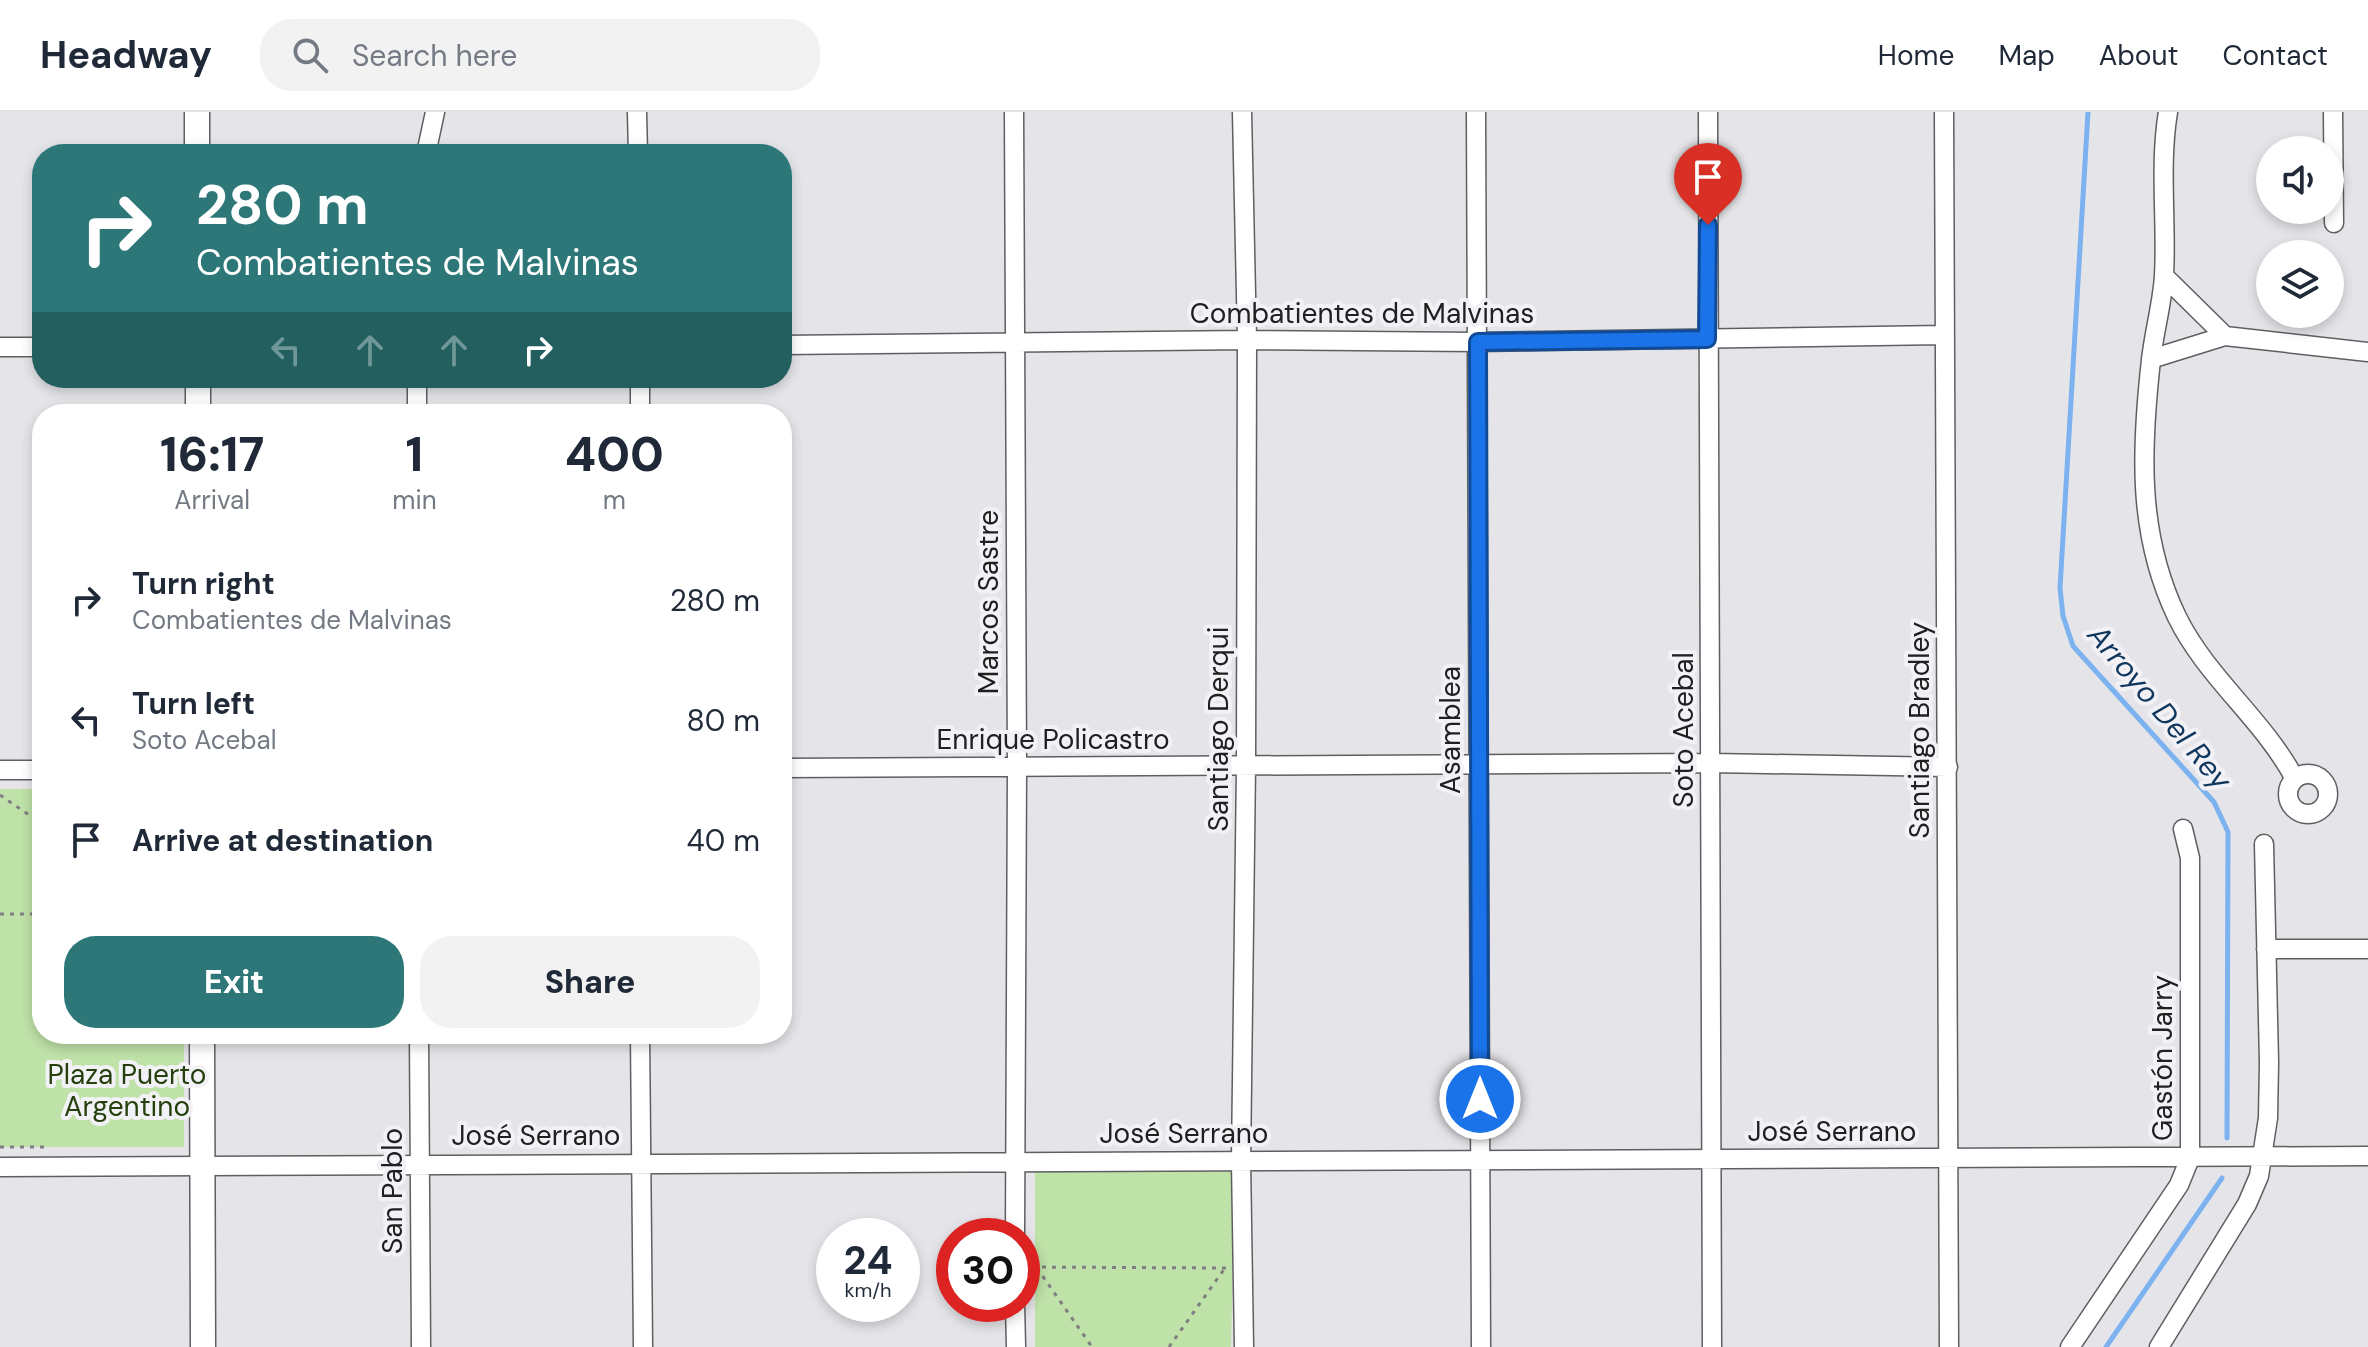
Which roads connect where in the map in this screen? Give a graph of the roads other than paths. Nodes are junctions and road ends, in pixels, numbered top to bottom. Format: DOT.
graph roads {
  1 [pos="197,112"];
  2 [pos="435,112"];
  3 [pos="637,112"];
  4 [pos="1014,112"];
  5 [pos="1242,112"];
  6 [pos="1476,112"];
  7 [pos="1708,112"];
  8 [pos="1944,112"];
  9 [pos="2168,112"];
  10 [pos="2333,112"];
  11 [pos="2333,136"];
  12 [pos="197,144"];
  13 [pos="428,144"];
  14 [pos="638,144"];
  15 [pos="2164,276"];
  16 [pos="1943,335"];
  17 [pos="2225,336"];
  18 [pos="1707,339"];
  19 [pos="1247,340"];
  20 [pos="1478,342"];
  21 [pos="1014,344"];
  22 [pos="792,345"];
  23 [pos="0,347"];
  24 [pos="32,347"];
  25 [pos="2368,352"];
  26 [pos="2151,359"];
  27 [pos="1712,763"];
  28 [pos="1478,765"];
  29 [pos="1017,766"];
  30 [pos="1246,766"];
  31 [pos="1948,767"];
  32 [pos="792,768"];
  33 [pos="0,770"];
  34 [pos="32,770"];
  35 [pos="2295,779"];
  36 [pos="2183,829"];
  37 [pos="2264,844"];
  38 [pos="2266,949"];
  39 [pos="2368,949"];
  40 [pos="202,1044"];
  41 [pos="419,1044"];
  42 [pos="640,1044"];
  43 [pos="2263,1156"];
  44 [pos="2368,1156"];
  45 [pos="1948,1158"];
  46 [pos="2190,1158"];
  47 [pos="1710,1159"];
  48 [pos="1481,1160"];
  49 [pos="1016,1161"];
  50 [pos="1241,1161"];
  51 [pos="641,1163"];
  52 [pos="419,1164"];
  53 [pos="203,1165"];
  54 [pos="0,1167"];
  55 [pos="1015,1218"];
  56 [pos="1015,1322"];
  57 [pos="203,1347"];
  58 [pos="421,1347"];
  59 [pos="643,1347"];
  60 [pos="1016,1347"];
  61 [pos="1244,1347"];
  62 [pos="1481,1347"];
  63 [pos="1712,1347"];
  64 [pos="1949,1347"];
  65 [pos="2070,1347"];
  66 [pos="2159,1347"];
  1 -- 12 [label="street"];
  2 -- 13 [label="street"];
  3 -- 14 [label="street"];
  4 -- 21 [label="street, Marcos Sastre"];
  5 -- 19 [label="street, Santiago Derqui"];
  6 -- 20 [label="street, Asamblea"];
  7 -- 18 [label="street, Soto Acebal"];
  8 -- 16 [label="street, Santiago Bradley"];
  9 -- 15 [label="street"];
  10 -- 11 [label="street"];
  15 -- 17 [label="street"];
  15 -- 26 [label="street"];
  16 -- 18 [label="street, Combatientes de Malvinas"];
  16 -- 31 [label="street, Santiago Bradley"];
  17 -- 25 [label="street"];
  17 -- 26 [label="street"];
  18 -- 20 [label="street, Combatientes de Malvinas"];
  18 -- 27 [label="street, Soto Acebal"];
  19 -- 20 [label="street, Combatientes de Malvinas"];
  19 -- 21 [label="street, Combatientes de Malvinas"];
  19 -- 30 [label="street, Santiago Derqui"];
  20 -- 28 [label="street, Asamblea"];
  21 -- 22 [label="street, Combatientes de Malvinas"];
  21 -- 29 [label="street, Marcos Sastre"];
  23 -- 24 [label="street"];
  26 -- 35 [label="street"];
  27 -- 28 [label="street, Enrique Policastro"];
  27 -- 31 [label="street, Enrique Policastro"];
  27 -- 47 [label="street, Soto Acebal"];
  28 -- 30 [label="street, Enrique Policastro"];
  28 -- 48 [label="street, Asamblea"];
  29 -- 30 [label="street, Enrique Policastro"];
  29 -- 32 [label="street, Enrique Policastro"];
  29 -- 49 [label="street, Marcos Sastre"];
  30 -- 50 [label="street, Santiago Derqui"];
  31 -- 45 [label="street, Santiago Bradley"];
  33 -- 34 [label="street"];
  36 -- 46 [label="street, Gastón Jarry"];
  37 -- 38 [label="street"];
  38 -- 39 [label="street"];
  38 -- 43 [label="street"];
  40 -- 53 [label="street"];
  41 -- 52 [label="street, San Pablo"];
  42 -- 51 [label="street"];
  43 -- 44 [label="street, José Serrano"];
  43 -- 46 [label="street, José Serrano"];
  43 -- 66 [label="street"];
  45 -- 46 [label="street, José Serrano"];
  45 -- 47 [label="street, José Serrano"];
  45 -- 64 [label="street, Santiago Bradley"];
  46 -- 65 [label="street, Gastón Jarry"];
  47 -- 48 [label="street, José Serrano"];
  47 -- 63 [label="street, Soto Acebal"];
  48 -- 50 [label="street, José Serrano"];
  48 -- 62 [label="street, Asamblea"];
  49 -- 50 [label="street, José Serrano"];
  49 -- 51 [label="street, José Serrano"];
  49 -- 55 [label="street, Marcos Sastre"];
  50 -- 61 [label="street, Santiago Derqui"];
  51 -- 52 [label="street, José Serrano"];
  51 -- 59 [label="street"];
  52 -- 53 [label="street, José Serrano"];
  52 -- 58 [label="street, San Pablo"];
  53 -- 54 [label="street, José Serrano"];
  53 -- 57 [label="street"];
  56 -- 60 [label="street"];
}
